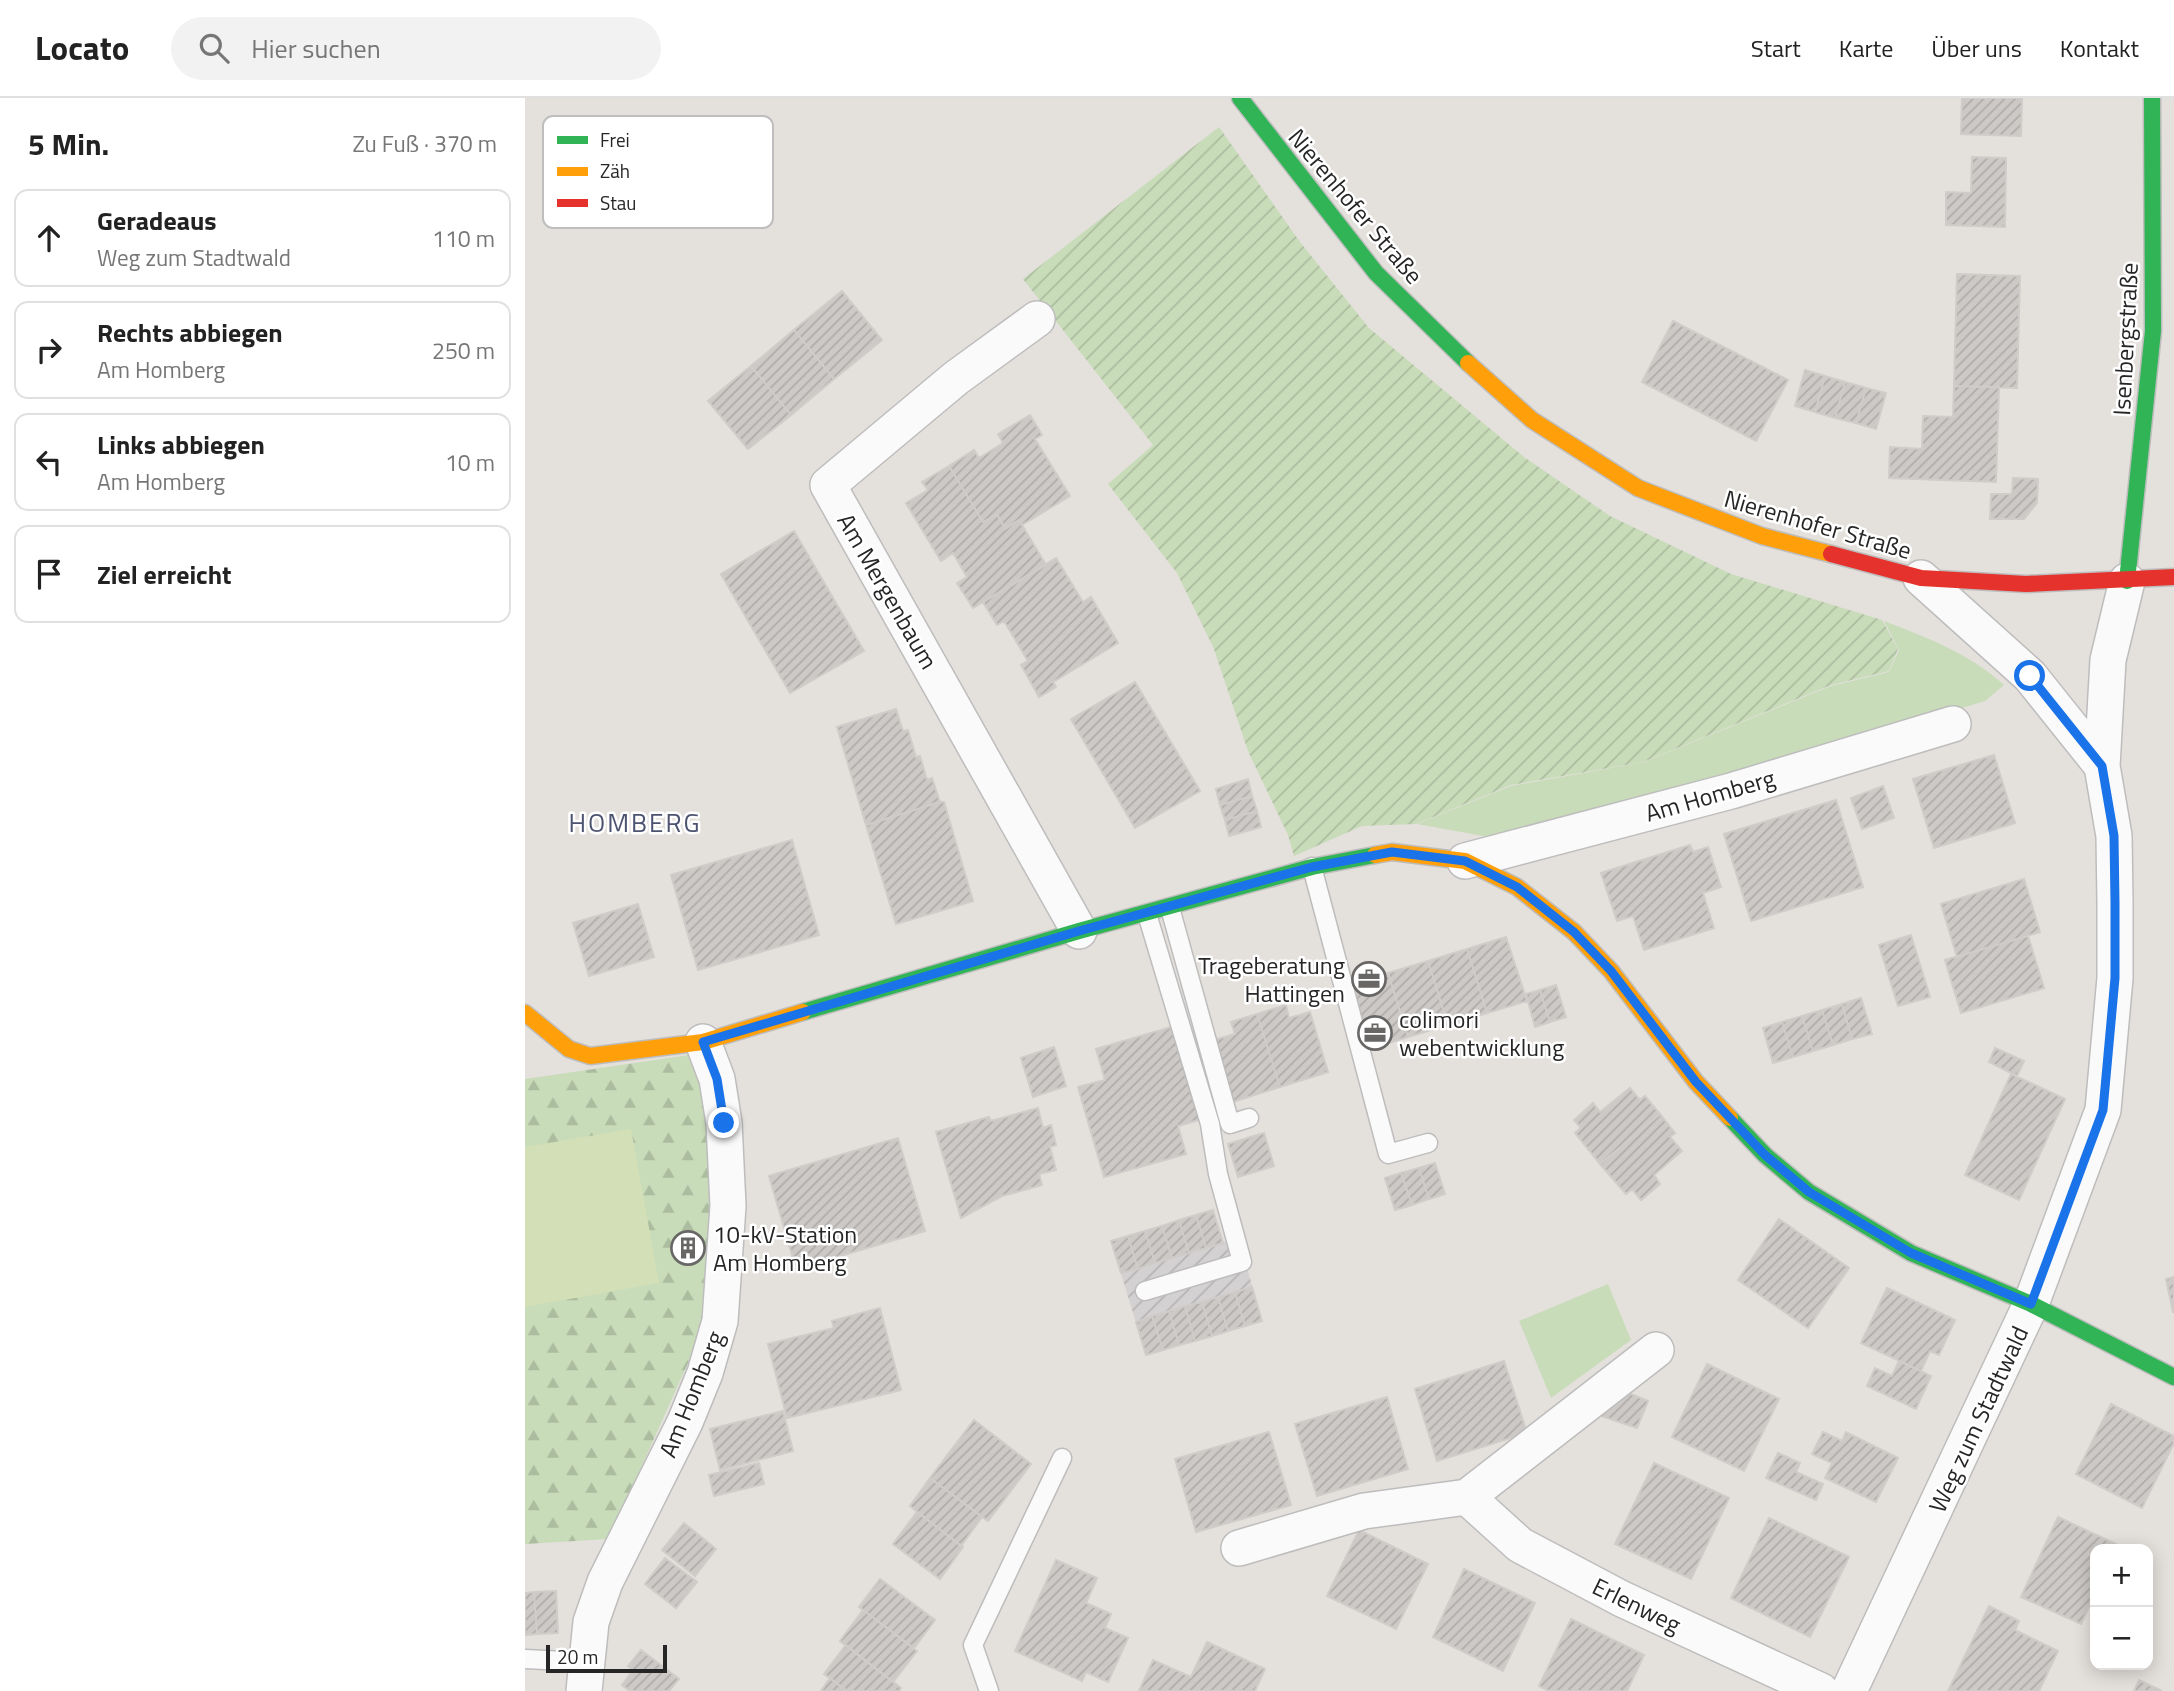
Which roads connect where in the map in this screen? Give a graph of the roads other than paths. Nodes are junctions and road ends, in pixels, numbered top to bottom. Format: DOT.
graph roads {
  1 [pos="1240,98"];
  2 [pos="2153,98"];
  3 [pos="1037,319"];
  4 [pos="2153,331"];
  5 [pos="2169,365"];
  6 [pos="2174,577"];
  7 [pos="1921,578"];
  8 [pos="2127,581"];
  9 [pos="1953,724"];
  10 [pos="2102,766"];
  11 [pos="1465,861"];
  12 [pos="1312,867"];
  13 [pos="1170,908"];
  14 [pos="1147,914"];
  15 [pos="1079,931"];
  16 [pos="525,1013"];
  17 [pos="703,1042"];
  18 [pos="1249,1118"];
  19 [pos="1428,1143"];
  20 [pos="1145,1291"];
  21 [pos="2031,1304"];
  22 [pos="1656,1350"];
  23 [pos="2174,1377"];
  24 [pos="1062,1458"];
  25 [pos="1467,1497"];
  26 [pos="1239,1548"];
  27 [pos="525,1659"];
  28 [pos="584,1676"];
  29 [pos="989,1691"];
  30 [pos="1821,1691"];
  31 [pos="1849,1691"];
  1 -- 7 [label="street, Nierenhofer Straße"];
  2 -- 4 [label="street, Isenbergstraße"];
  3 -- 15 [label="street, Am Mergenbaum"];
  4 -- 5 [label="street"];
  4 -- 8 [label="street, Isenbergstraße"];
  6 -- 8 [label="street, Nierenhofer Straße"];
  7 -- 8 [label="street, Nierenhofer Straße"];
  7 -- 10 [label="street, Weg zum Stadtwald"];
  8 -- 10 [label="street, Weg zum Stadtwald"];
  9 -- 11 [label="street, Am Homberg"];
  10 -- 21 [label="street, Weg zum Stadtwald"];
  11 -- 12 [label="street, Am Homberg"];
  11 -- 21 [label="street, Am Homberg"];
  12 -- 13 [label="street, Am Homberg"];
  12 -- 19 [label="lane"];
  13 -- 14 [label="street, Am Homberg"];
  13 -- 18 [label="lane"];
  14 -- 15 [label="street, Am Homberg"];
  14 -- 20 [label="lane"];
  15 -- 17 [label="street, Am Homberg"];
  16 -- 17 [label="street, Am Homberg"];
  17 -- 28 [label="street, Am Homberg"];
  21 -- 23 [label="street, Am Homberg"];
  21 -- 31 [label="street, Weg zum Stadtwald"];
  22 -- 25 [label="street"];
  24 -- 29 [label="lane"];
  25 -- 26 [label="street"];
  25 -- 30 [label="street, Erlenweg"];
  27 -- 28 [label="lane"];
}
